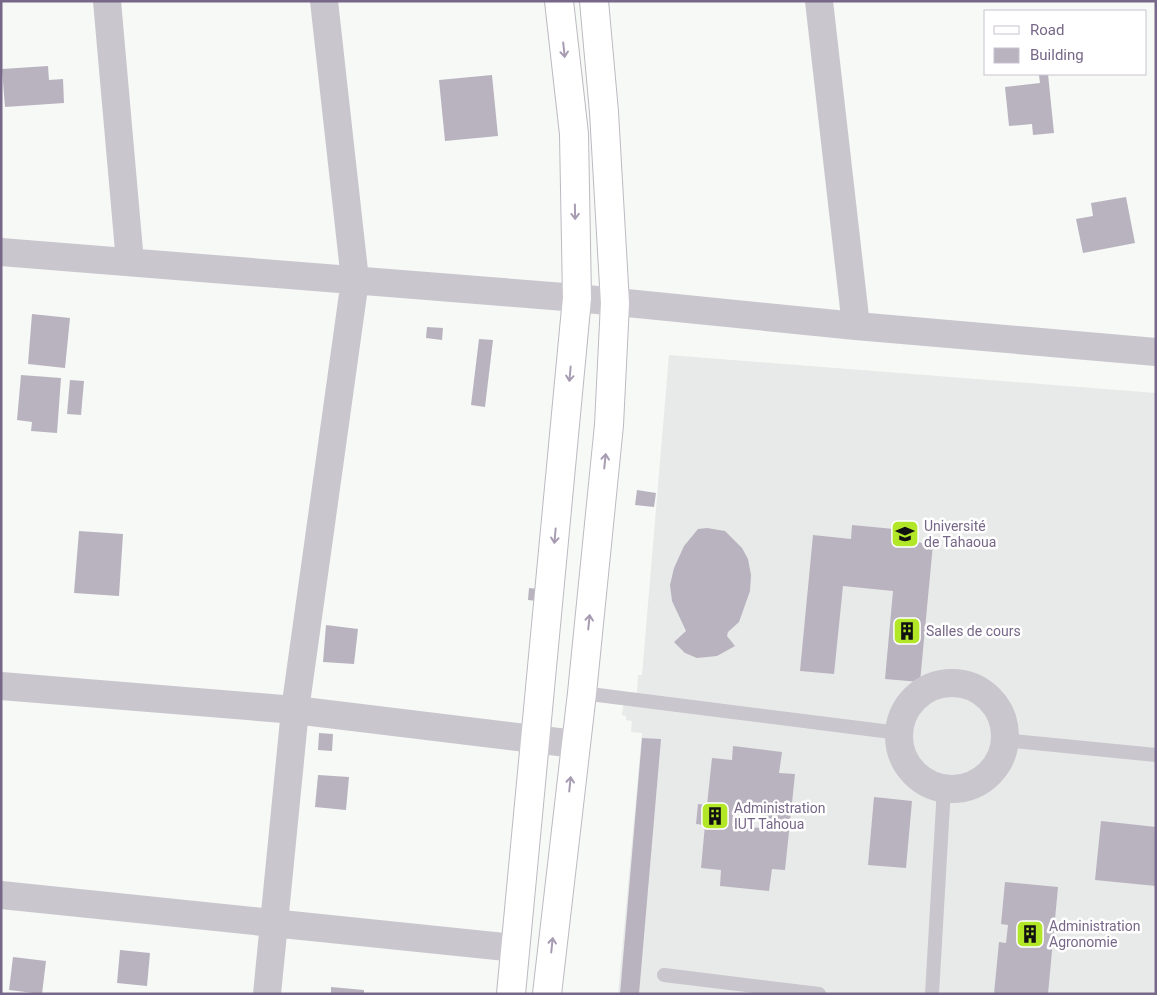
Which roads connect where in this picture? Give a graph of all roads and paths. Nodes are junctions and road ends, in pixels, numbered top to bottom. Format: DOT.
graph roads {
  1 [pos="107,1"];
  2 [pos="324,1"];
  3 [pos="559,1"];
  4 [pos="594,1"];
  5 [pos="819,1"];
  6 [pos="1,252"];
  7 [pos="130,262"];
  8 [pos="355,280"];
  9 [pos="577,298"];
  10 [pos="615,303"];
  11 [pos="856,326"];
  12 [pos="1156,352"];
  13 [pos="1,686"];
  14 [pos="582,693"];
  15 [pos="295,710"];
  16 [pos="899,733"];
  17 [pos="536,739"];
  18 [pos="1004,740"];
  19 [pos="575,744"];
  20 [pos="1156,755"];
  21 [pos="944,788"];
  22 [pos="1,895"];
  23 [pos="274,924"];
  24 [pos="515,948"];
  25 [pos="664,975"];
  26 [pos="267,994"];
  27 [pos="510,994"];
  28 [pos="547,994"];
  29 [pos="819,994"];
  30 [pos="932,994"];
  1 -- 7 [label="street"];
  2 -- 8 [label="street"];
  3 -- 9 [label="main road, one-way"];
  4 -- 10 [label="main road"];
  5 -- 11 [label="street"];
  6 -- 7 [label="street"];
  7 -- 8 [label="street"];
  8 -- 9 [label="street"];
  8 -- 15 [label="street"];
  9 -- 10 [label="street"];
  9 -- 17 [label="main road, one-way"];
  10 -- 11 [label="street"];
  14 -- 10 [label="main road, one-way"];
  11 -- 12 [label="street"];
  13 -- 15 [label="street"];
  14 -- 16 [label="lane"];
  14 -- 19 [label="main road"];
  15 -- 17 [label="street"];
  15 -- 23 [label="street"];
  16 -- 18 [label="street"];
  16 -- 21 [label="street"];
  17 -- 19 [label="street"];
  17 -- 24 [label="main road"];
  18 -- 20 [label="lane"];
  18 -- 21 [label="street"];
  28 -- 19 [label="main road, one-way"];
  21 -- 30 [label="lane"];
  22 -- 23 [label="street"];
  23 -- 24 [label="street"];
  23 -- 26 [label="street"];
  24 -- 27 [label="main road"];
  25 -- 29 [label="lane"];
}
